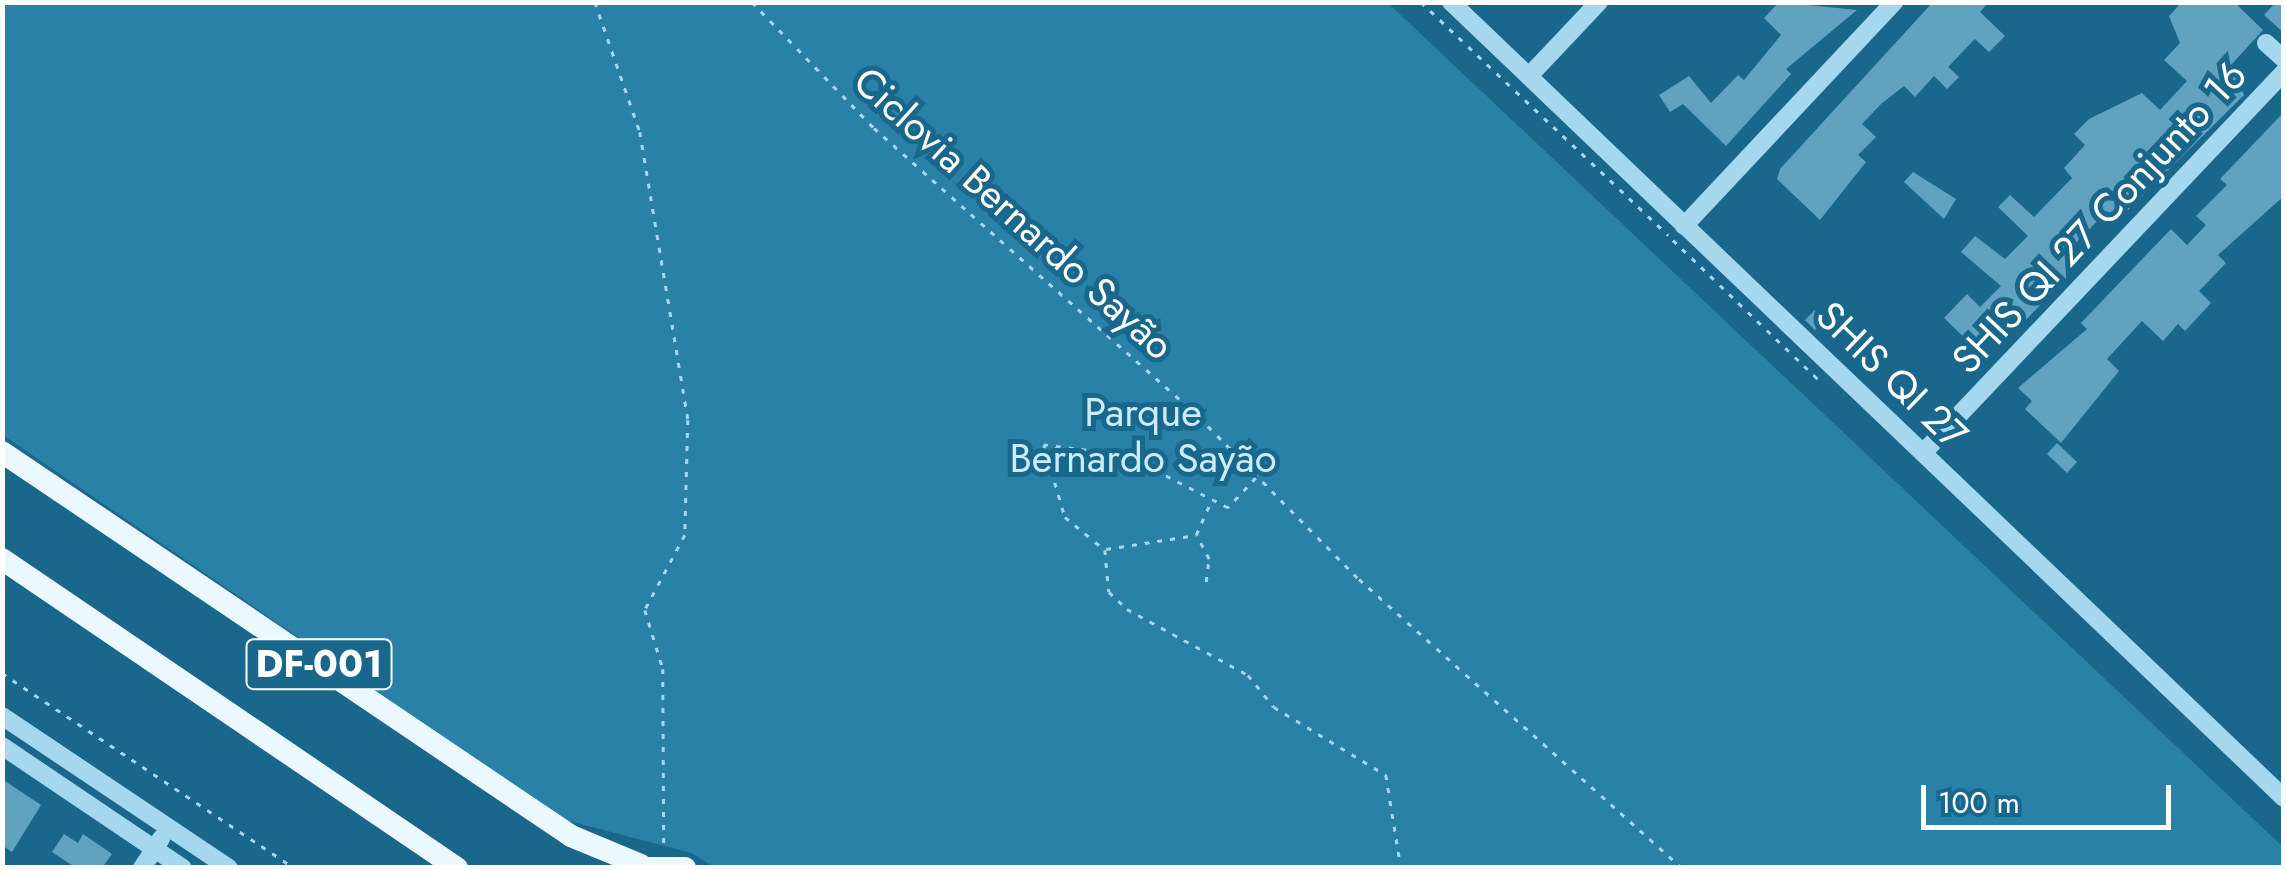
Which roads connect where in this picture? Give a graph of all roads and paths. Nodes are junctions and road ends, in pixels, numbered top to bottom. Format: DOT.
graph roads {
  1 [pos="596,2"];
  2 [pos="752,2"];
  3 [pos="1451,2"];
  4 [pos="1599,2"];
  5 [pos="1894,2"];
  6 [pos="2266,43"];
  7 [pos="2284,59"];
  8 [pos="2284,72"];
  9 [pos="1529,76"];
  10 [pos="1684,226"];
  11 [pos="2,452"];
  12 [pos="1923,453"];
  13 [pos="1256,478"];
  14 [pos="1210,502"];
  15 [pos="1196,536"];
  16 [pos="1104,550"];
  17 [pos="2,559"];
  18 [pos="1206,582"];
  19 [pos="2,673"];
  20 [pos="2,716"];
  21 [pos="2,746"];
  22 [pos="2284,798"];
  23 [pos="170,827"];
  24 [pos="155,848"];
  25 [pos="656,866"];
  26 [pos="142,868"];
  27 [pos="182,868"];
  28 [pos="229,868"];
  29 [pos="294,868"];
  30 [pos="457,868"];
  31 [pos="1401,868"];
  32 [pos="1682,868"];
  1 -- 25 [label="path"];
  2 -- 13 [label="path, Ciclovia Bernardo Sayão"];
  3 -- 9 [label="street, SHIS QI 27"];
  4 -- 9 [label="street"];
  5 -- 10 [label="street"];
  6 -- 7 [label="street"];
  8 -- 12 [label="street, SHIS QI 27 Conjunto 16"];
  9 -- 10 [label="street, SHIS QI 27"];
  10 -- 12 [label="street, SHIS QI 27"];
  11 -- 25 [label="main road, DF-001"];
  12 -- 22 [label="street, SHIS QI 27"];
  13 -- 14 [label="path"];
  13 -- 32 [label="path, Ciclovia Bernardo Sayão"];
  14 -- 15 [label="path"];
  14 -- 16 [label="path"];
  15 -- 16 [label="path"];
  15 -- 18 [label="path"];
  16 -- 31 [label="path"];
  17 -- 30 [label="main road, DF-001"];
  19 -- 29 [label="path"];
  20 -- 23 [label="street"];
  21 -- 24 [label="street"];
  23 -- 24 [label="street"];
  23 -- 28 [label="street"];
  24 -- 26 [label="street"];
  24 -- 27 [label="street"];
}
